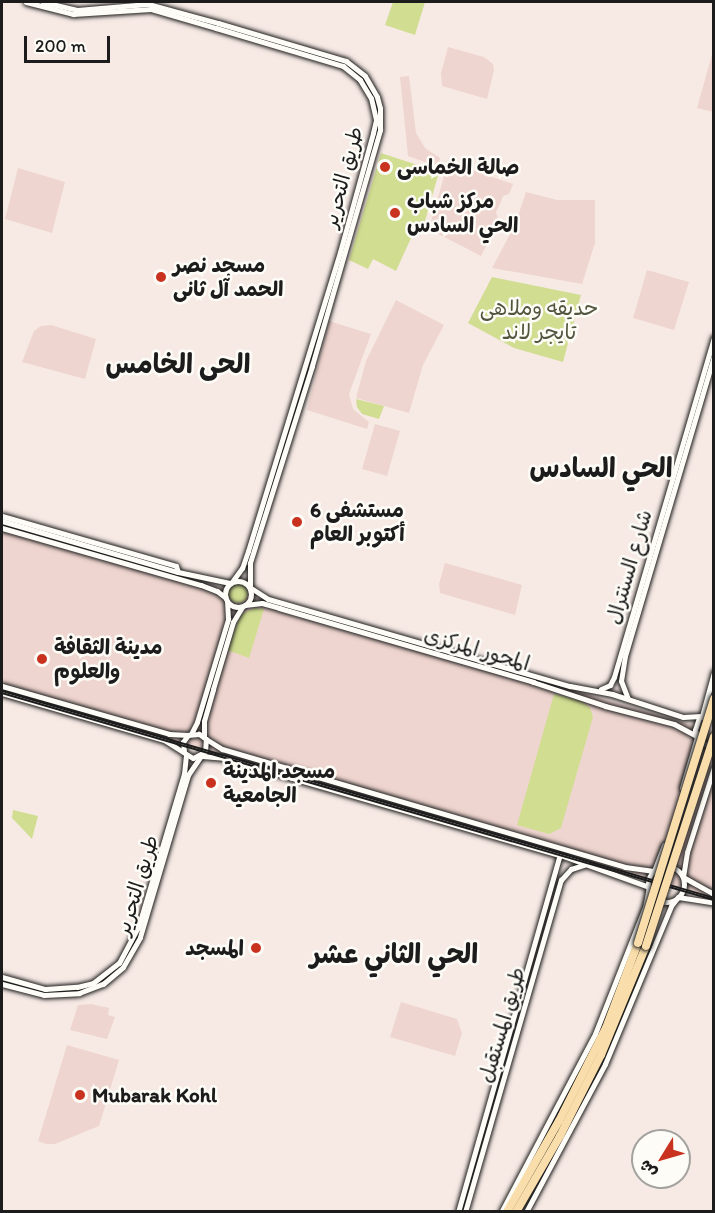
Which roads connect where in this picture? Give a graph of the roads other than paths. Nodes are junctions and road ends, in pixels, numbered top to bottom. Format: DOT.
graph roads {
  1 [pos="30,2"];
  2 [pos="42,3"];
  3 [pos="217,25"];
  4 [pos="227,28"];
  5 [pos="249,28"];
  6 [pos="242,30"];
  7 [pos="309,44"];
  8 [pos="315,51"];
  9 [pos="359,70"];
  10 [pos="367,72"];
  11 [pos="357,202"];
  12 [pos="714,337"];
  13 [pos="714,355"];
  14 [pos="306,376"];
  15 [pos="298,412"];
  16 [pos="300,419"];
  17 [pos="2,516"];
  18 [pos="2,521"];
  19 [pos="2,528"];
  20 [pos="51,541"];
  21 [pos="91,544"];
  22 [pos="132,565"];
  23 [pos="243,567"];
  24 [pos="124,569"];
  25 [pos="249,570"];
  26 [pos="186,578"];
  27 [pos="231,582"];
  28 [pos="250,587"];
  29 [pos="226,600"];
  30 [pos="243,606"];
  31 [pos="426,647"];
  32 [pos="438,651"];
  33 [pos="714,672"];
  34 [pos="611,684"];
  35 [pos="621,684"];
  36 [pos="2,686"];
  37 [pos="210,689"];
  38 [pos="593,690"];
  39 [pos="2,693"];
  40 [pos="710,698"];
  41 [pos="629,700"];
  42 [pos="714,704"];
  43 [pos="714,712"];
  44 [pos="676,715"];
  45 [pos="701,716"];
  46 [pos="674,724"];
  47 [pos="190,734"];
  48 [pos="697,737"];
  49 [pos="714,737"];
  50 [pos="205,738"];
  51 [pos="714,747"];
  52 [pos="185,754"];
  53 [pos="201,757"];
  54 [pos="690,764"];
  55 [pos="713,769"];
  56 [pos="560,855"];
  57 [pos="589,864"];
  58 [pos="635,869"];
  59 [pos="654,871"];
  60 [pos="683,878"];
  61 [pos="631,879"];
  62 [pos="649,887"];
  63 [pos="714,894"];
  64 [pos="678,897"];
  65 [pos="714,903"];
  66 [pos="645,907"];
  67 [pos="667,915"];
  68 [pos="642,945"];
  69 [pos="2,976"];
  70 [pos="2,984"];
  71 [pos="546,1144"];
  72 [pos="533,1152"];
  73 [pos="458,1212"];
  74 [pos="465,1212"];
  75 [pos="501,1212"];
  76 [pos="507,1212"];
  77 [pos="516,1212"];
  78 [pos="526,1212"];
  1 -- 2 [label="main road, طريق التحرير"];
  2 -- 3 [label="main road, طريق التحرير"];
  2 -- 3 [label="main road, طريق التحرير"];
  3 -- 4 [label="main road, طريق التحرير"];
  4 -- 6 [label="main road, طريق التحرير"];
  4 -- 11 [label="main road, طريق التحرير"];
  5 -- 6 [label="main road"];
  6 -- 8 [label="main road, طريق التحرير"];
  7 -- 8 [label="main road"];
  8 -- 9 [label="main road, طريق التحرير"];
  9 -- 10 [label="main road"];
  9 -- 11 [label="main road, طريق التحرير"];
  11 -- 14 [label="main road, طريق التحرير"];
  12 -- 34 [label="main road, شارع السنترال"];
  13 -- 35 [label="main road, شارع السنترال"];
  14 -- 15 [label="main road, طريق التحرير"];
  14 -- 23 [label="main road, طريق التحرير"];
  15 -- 16 [label="main road"];
  15 -- 25 [label="main road, طريق التحرير"];
  17 -- 21 [label="main road"];
  18 -- 20 [label="main road"];
  19 -- 20 [label="main road"];
  20 -- 21 [label="main road"];
  20 -- 22 [label="main road"];
  21 -- 26 [label="main road"];
  22 -- 24 [label="main road"];
  22 -- 26 [label="main road"];
  23 -- 25 [label="main road"];
  23 -- 27 [label="main road, طريق التحرير"];
  25 -- 28 [label="main road, طريق التحرير"];
  26 -- 27 [label="main road"];
  26 -- 29 [label="main road"];
  27 -- 28 [label="main road"];
  27 -- 29 [label="main road"];
  28 -- 30 [label="main road"];
  28 -- 31 [label="main road, المحور المركزى"];
  29 -- 30 [label="main road"];
  29 -- 37 [label="main road"];
  30 -- 31 [label="main road, المحور المركزى"];
  30 -- 37 [label="main road"];
  31 -- 32 [label="main road, المحور المركزى"];
  32 -- 38 [label="main road, المحور المركزى"];
  32 -- 46 [label="main road, المحور المركزى"];
  33 -- 40 [label="main road"];
  34 -- 35 [label="main road"];
  34 -- 38 [label="main road"];
  35 -- 41 [label="main road"];
  36 -- 47 [label="main road"];
  37 -- 47 [label="main road"];
  37 -- 50 [label="main road"];
  38 -- 41 [label="main road, المحور المركزى"];
  39 -- 52 [label="main road"];
  40 -- 42 [label="main road"];
  40 -- 45 [label="main road"];
  40 -- 68 [label="highway, bridge"];
  41 -- 44 [label="main road, المحور المركزى"];
  43 -- 45 [label="main road"];
  44 -- 45 [label="main road, المحور المركزى"];
  44 -- 46 [label="main road"];
  45 -- 48 [label="main road"];
  46 -- 48 [label="main road, المحور المركزى"];
  47 -- 50 [label="main road"];
  47 -- 52 [label="main road"];
  48 -- 51 [label="main road, المحور المركزى"];
  48 -- 54 [label="main road"];
  49 -- 68 [label="highway, bridge"];
  50 -- 53 [label="main road"];
  50 -- 58 [label="main road"];
  52 -- 53 [label="main road"];
  52 -- 69 [label="main road, طريق التحرير"];
  53 -- 56 [label="main road"];
  53 -- 70 [label="main road, طريق التحرير"];
  54 -- 55 [label="main road"];
  54 -- 59 [label="main road"];
  55 -- 60 [label="main road"];
  56 -- 57 [label="main road"];
  56 -- 73 [label="main road, طريق المستقبل"];
  57 -- 61 [label="main road"];
  57 -- 74 [label="main road, طريق المستقبل"];
  58 -- 59 [label="main road"];
  58 -- 61 [label="main road"];
  59 -- 60 [label="main road"];
  59 -- 62 [label="main road"];
  60 -- 63 [label="main road"];
  60 -- 64 [label="main road"];
  61 -- 62 [label="main road"];
  62 -- 64 [label="main road"];
  62 -- 66 [label="main road"];
  64 -- 65 [label="main road"];
  64 -- 67 [label="main road"];
  66 -- 67 [label="main road"];
  66 -- 72 [label="main road"];
  67 -- 78 [label="main road"];
  68 -- 71 [label="highway"];
  68 -- 77 [label="highway"];
  71 -- 72 [label="highway"];
  71 -- 76 [label="highway"];
  72 -- 75 [label="main road"];
}
